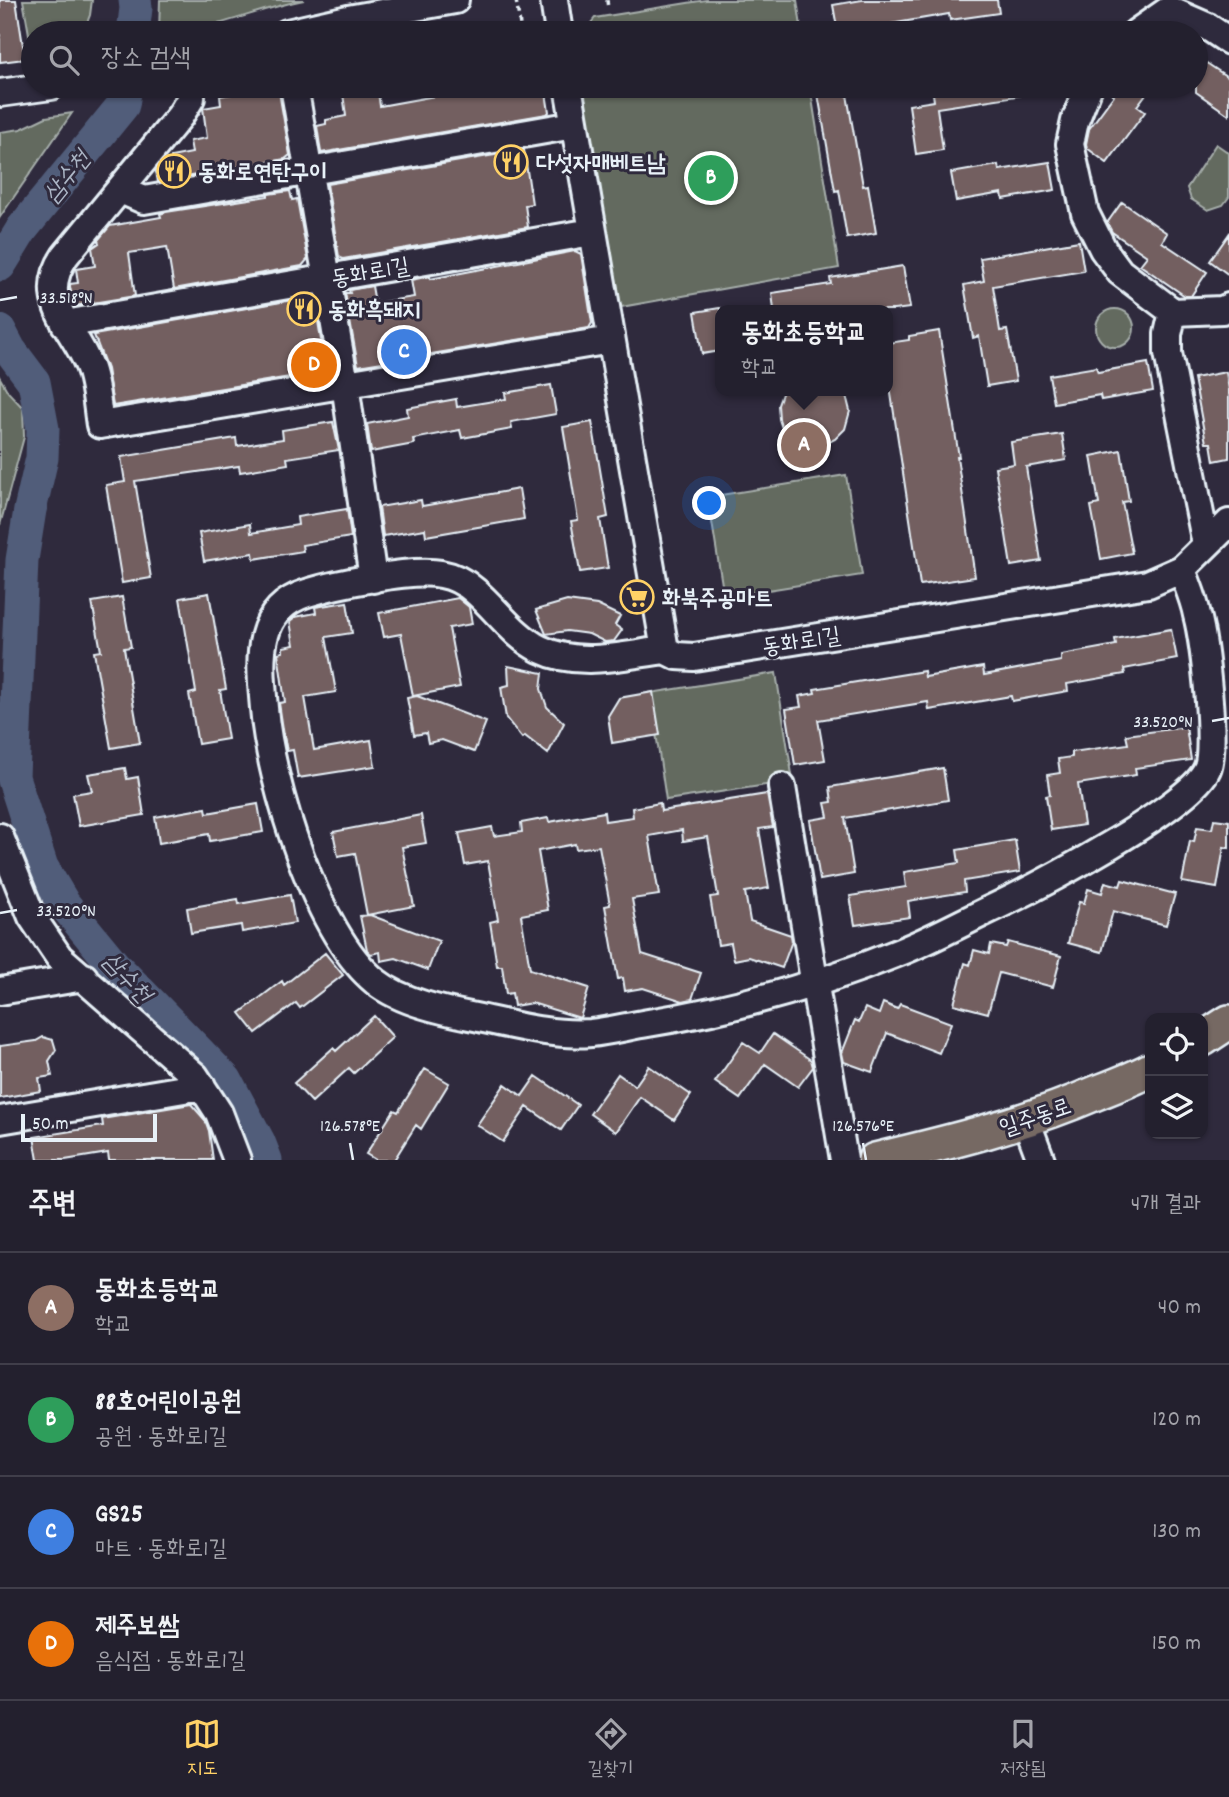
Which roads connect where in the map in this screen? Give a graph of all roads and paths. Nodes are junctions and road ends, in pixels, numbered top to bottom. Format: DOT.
graph roads {
  1 [pos="454,0"];
  2 [pos="516,0"];
  3 [pos="554,0"];
  4 [pos="607,0"];
  5 [pos="1168,5"];
  6 [pos="608,9"];
  7 [pos="339,21"];
  8 [pos="519,21"];
  9 [pos="557,21"];
  10 [pos="1150,21"];
  11 [pos="1197,21"];
  12 [pos="1208,27"];
  13 [pos="1229,41"];
  14 [pos="21,90"];
  15 [pos="0,93"];
  16 [pos="191,98"];
  17 [pos="297,98"];
  18 [pos="570,98"];
  19 [pos="1084,98"];
  20 [pos="574,125"];
  21 [pos="309,171"];
  22 [pos="121,190"];
  23 [pos="592,232"];
  24 [pos="327,278"];
  25 [pos="1229,307"];
  26 [pos="1174,312"];
  27 [pos="65,324"];
  28 [pos="611,340"];
  29 [pos="345,384"];
  30 [pos="1229,523"];
  31 [pos="1206,544"];
  32 [pos="1182,569"];
  33 [pos="373,579"];
  34 [pos="664,650"];
  35 [pos="782,788"];
  36 [pos="0,837"];
  37 [pos="84,977"];
  38 [pos="815,984"];
  39 [pos="0,991"];
  40 [pos="1229,1022"];
  41 [pos="1208,1036"];
  42 [pos="1145,1072"];
  43 [pos="202,1086"];
  44 [pos="1026,1120"];
  45 [pos="0,1121"];
  46 [pos="237,1160"];
  47 [pos="844,1160"];
  48 [pos="875,1160"];
  49 [pos="1041,1160"];
  1 -- 7 [label="street"];
  2 -- 8 [label="path"];
  3 -- 9 [label="street"];
  4 -- 6 [label="path"];
  5 -- 10 [label="street"];
  5 -- 11 [label="street"];
  12 -- 13 [label="street"];
  14 -- 15 [label="street"];
  16 -- 22 [label="street"];
  17 -- 21 [label="street"];
  18 -- 20 [label="street"];
  19 -- 26 [label="street"];
  20 -- 21 [label="street"];
  20 -- 23 [label="street"];
  21 -- 22 [label="street"];
  21 -- 24 [label="street"];
  22 -- 27 [label="street"];
  23 -- 24 [label="street, 동화로1길"];
  23 -- 28 [label="street"];
  24 -- 27 [label="street, 동화로1길"];
  24 -- 29 [label="street"];
  25 -- 26 [label="street"];
  26 -- 31 [label="street"];
  27 -- 29 [label="street"];
  28 -- 29 [label="street"];
  28 -- 34 [label="street"];
  29 -- 33 [label="street"];
  30 -- 31 [label="street, 동화로1길"];
  31 -- 32 [label="street, 동화로1길"];
  32 -- 34 [label="street, 동화로1길"];
  32 -- 38 [label="street, 동화로1길"];
  33 -- 34 [label="street, 동화로1길"];
  33 -- 38 [label="street, 동화로1길"];
  35 -- 38 [label="street"];
  36 -- 37 [label="street"];
  37 -- 39 [label="street"];
  37 -- 43 [label="street"];
  38 -- 47 [label="street"];
  40 -- 41 [label="main road"];
  42 -- 44 [label="main road, 일주동로"];
  43 -- 45 [label="street"];
  43 -- 46 [label="street"];
  44 -- 48 [label="main road, 일주동로"];
  44 -- 49 [label="street"];
}
